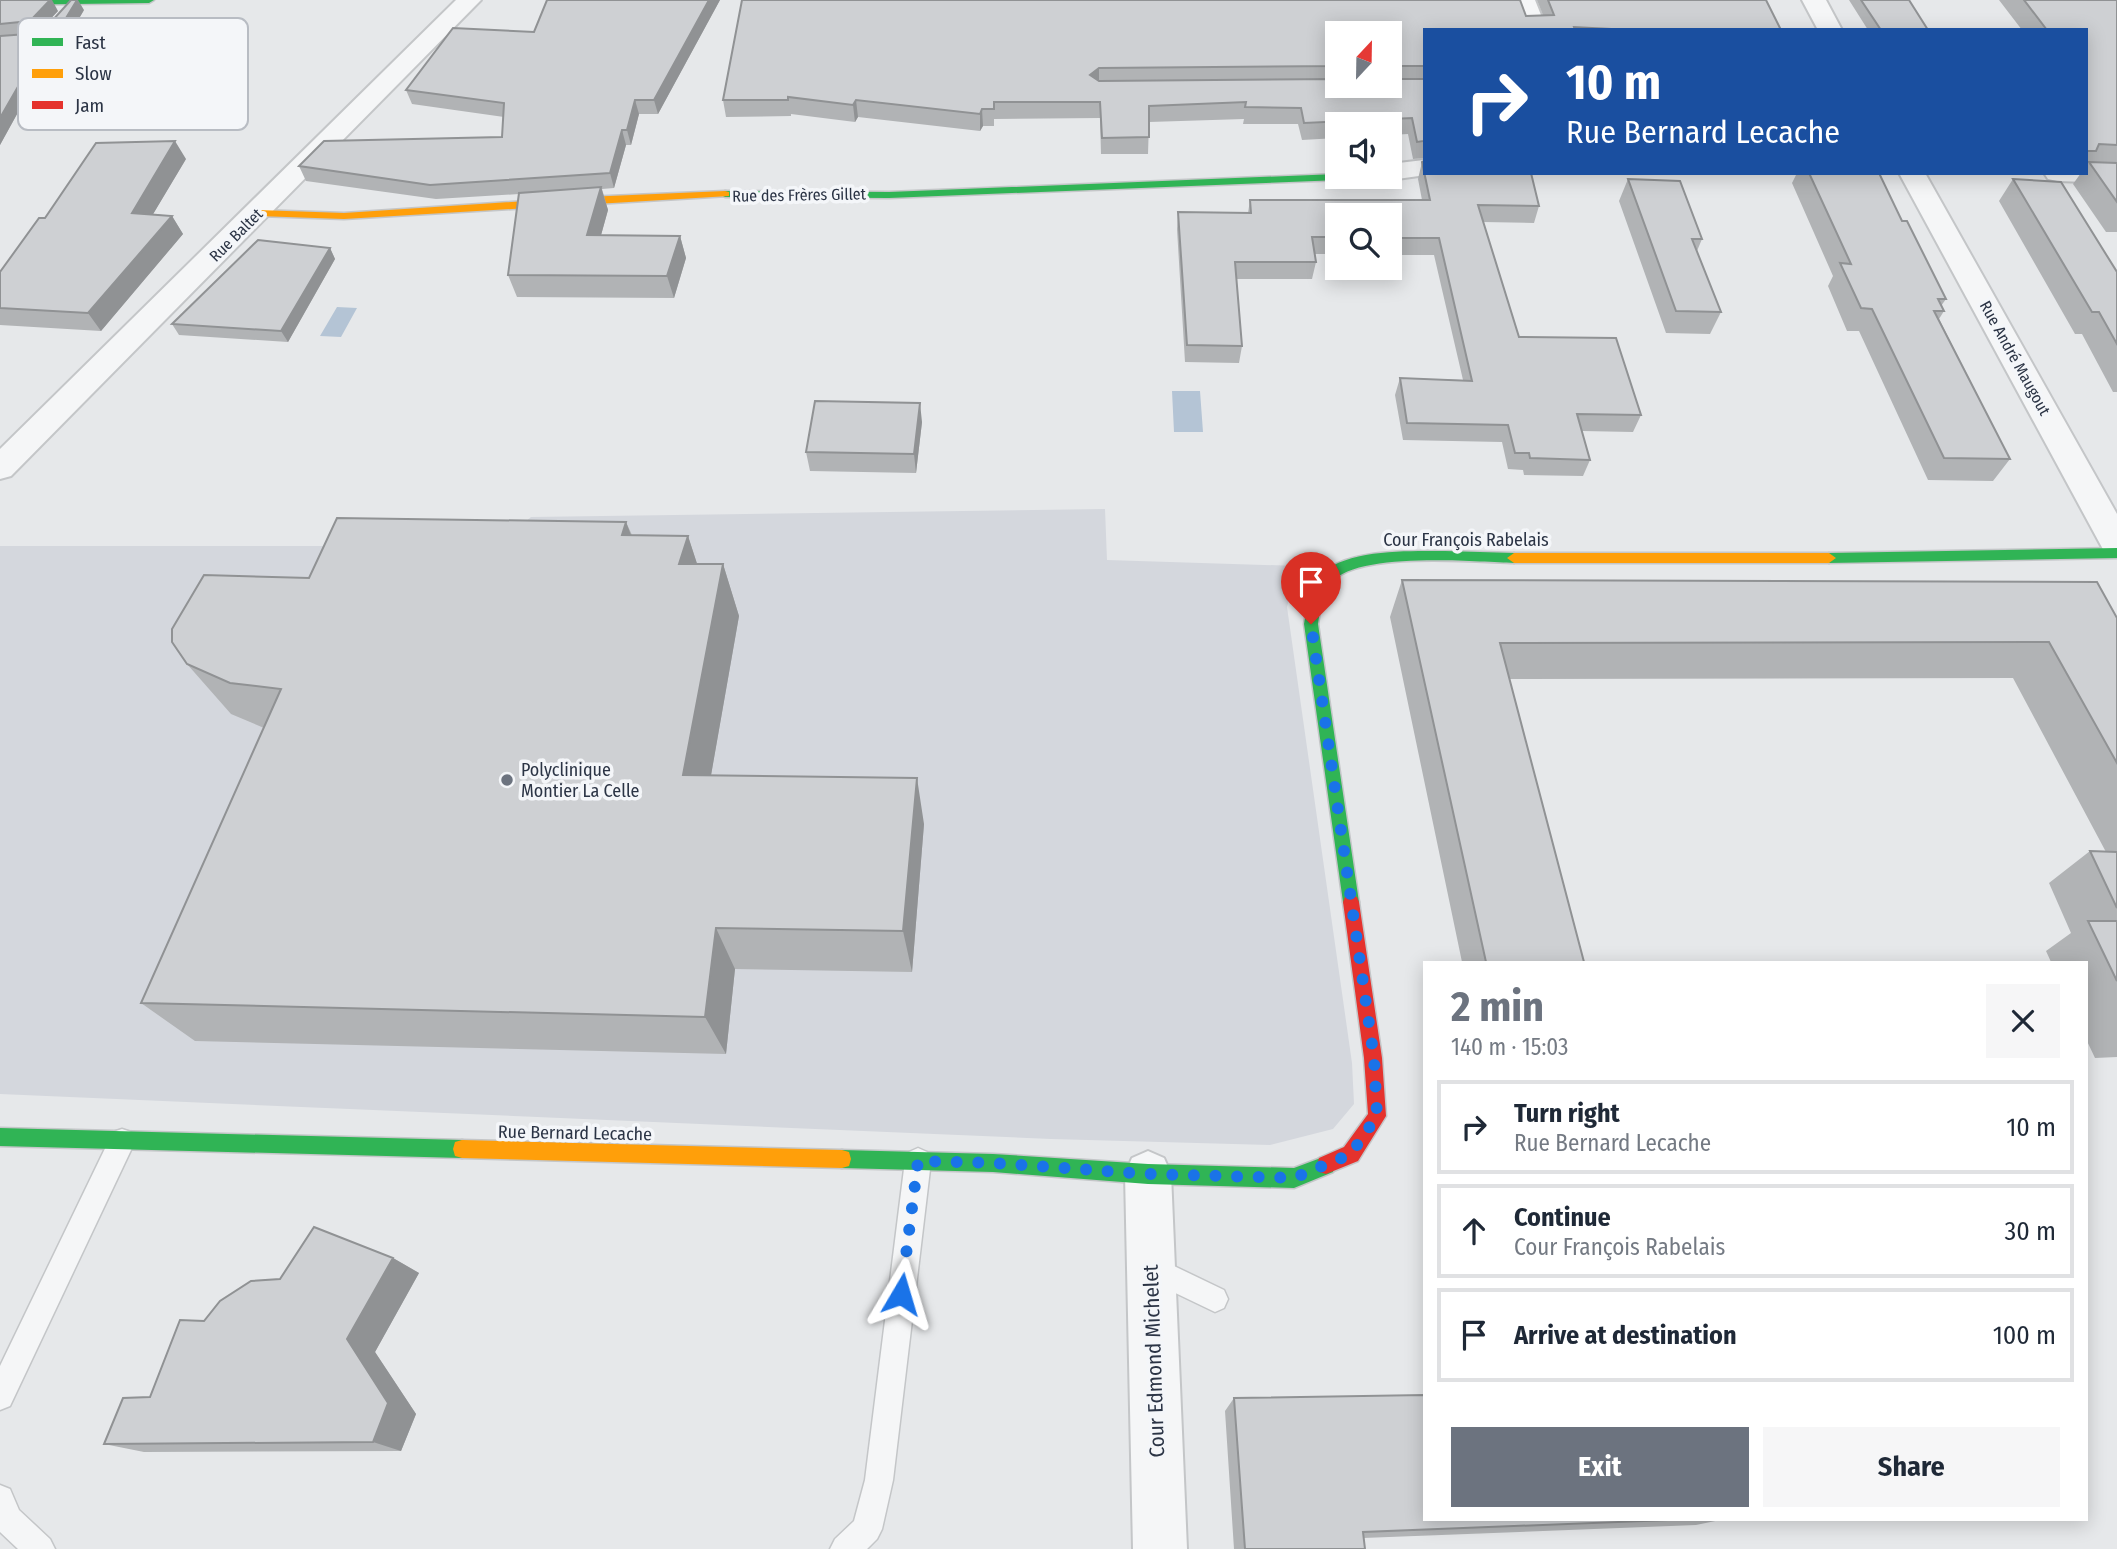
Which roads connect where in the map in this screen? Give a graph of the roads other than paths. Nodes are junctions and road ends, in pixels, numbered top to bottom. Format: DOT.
graph roads {
  1 [pos="149,0"];
  2 [pos="469,0"];
  3 [pos="1523,0"];
  4 [pos="1814,0"];
  5 [pos="78,1"];
  6 [pos="0,2"];
  7 [pos="54,7"];
  8 [pos="1534,28"];
  9 [pos="1829,28"];
  10 [pos="1423,168"];
  11 [pos="1402,171"];
  12 [pos="2088,174"];
  13 [pos="1913,175"];
  14 [pos="2117,175"];
  15 [pos="1325,178"];
  16 [pos="258,213"];
  17 [pos="0,468"];
  18 [pos="2117,544"];
  19 [pos="2117,553"];
  20 [pos="0,1137"];
  21 [pos="122,1141"];
  22 [pos="918,1161"];
  23 [pos="1148,1174"];
  24 [pos="1151,1268"];
  25 [pos="1215,1299"];
  26 [pos="0,1396"];
  27 [pos="0,1499"];
  28 [pos="40,1549"];
  29 [pos="845,1549"];
  30 [pos="1160,1549"];
  1 -- 5 [label="street"];
  2 -- 16 [label="street, Rue Baltet"];
  3 -- 8 [label="street"];
  4 -- 9 [label="street"];
  5 -- 7 [label="street"];
  6 -- 7 [label="street"];
  10 -- 11 [label="street"];
  12 -- 14 [label="street"];
  13 -- 18 [label="street, Rue André Maugout"];
  15 -- 16 [label="street, Rue des Frères Gillet"];
  16 -- 17 [label="street, Rue Baltet"];
  19 -- 23 [label="street, Cour François Rabelais"];
  20 -- 21 [label="street, Rue Bernard Lecache"];
  21 -- 22 [label="street, Rue Bernard Lecache"];
  21 -- 26 [label="lane"];
  22 -- 23 [label="street, Rue Bernard Lecache"];
  22 -- 29 [label="lane"];
  23 -- 24 [label="street, Cour Edmond Michelet"];
  24 -- 25 [label="lane"];
  24 -- 30 [label="street, Cour Edmond Michelet"];
  27 -- 28 [label="lane"];
}
